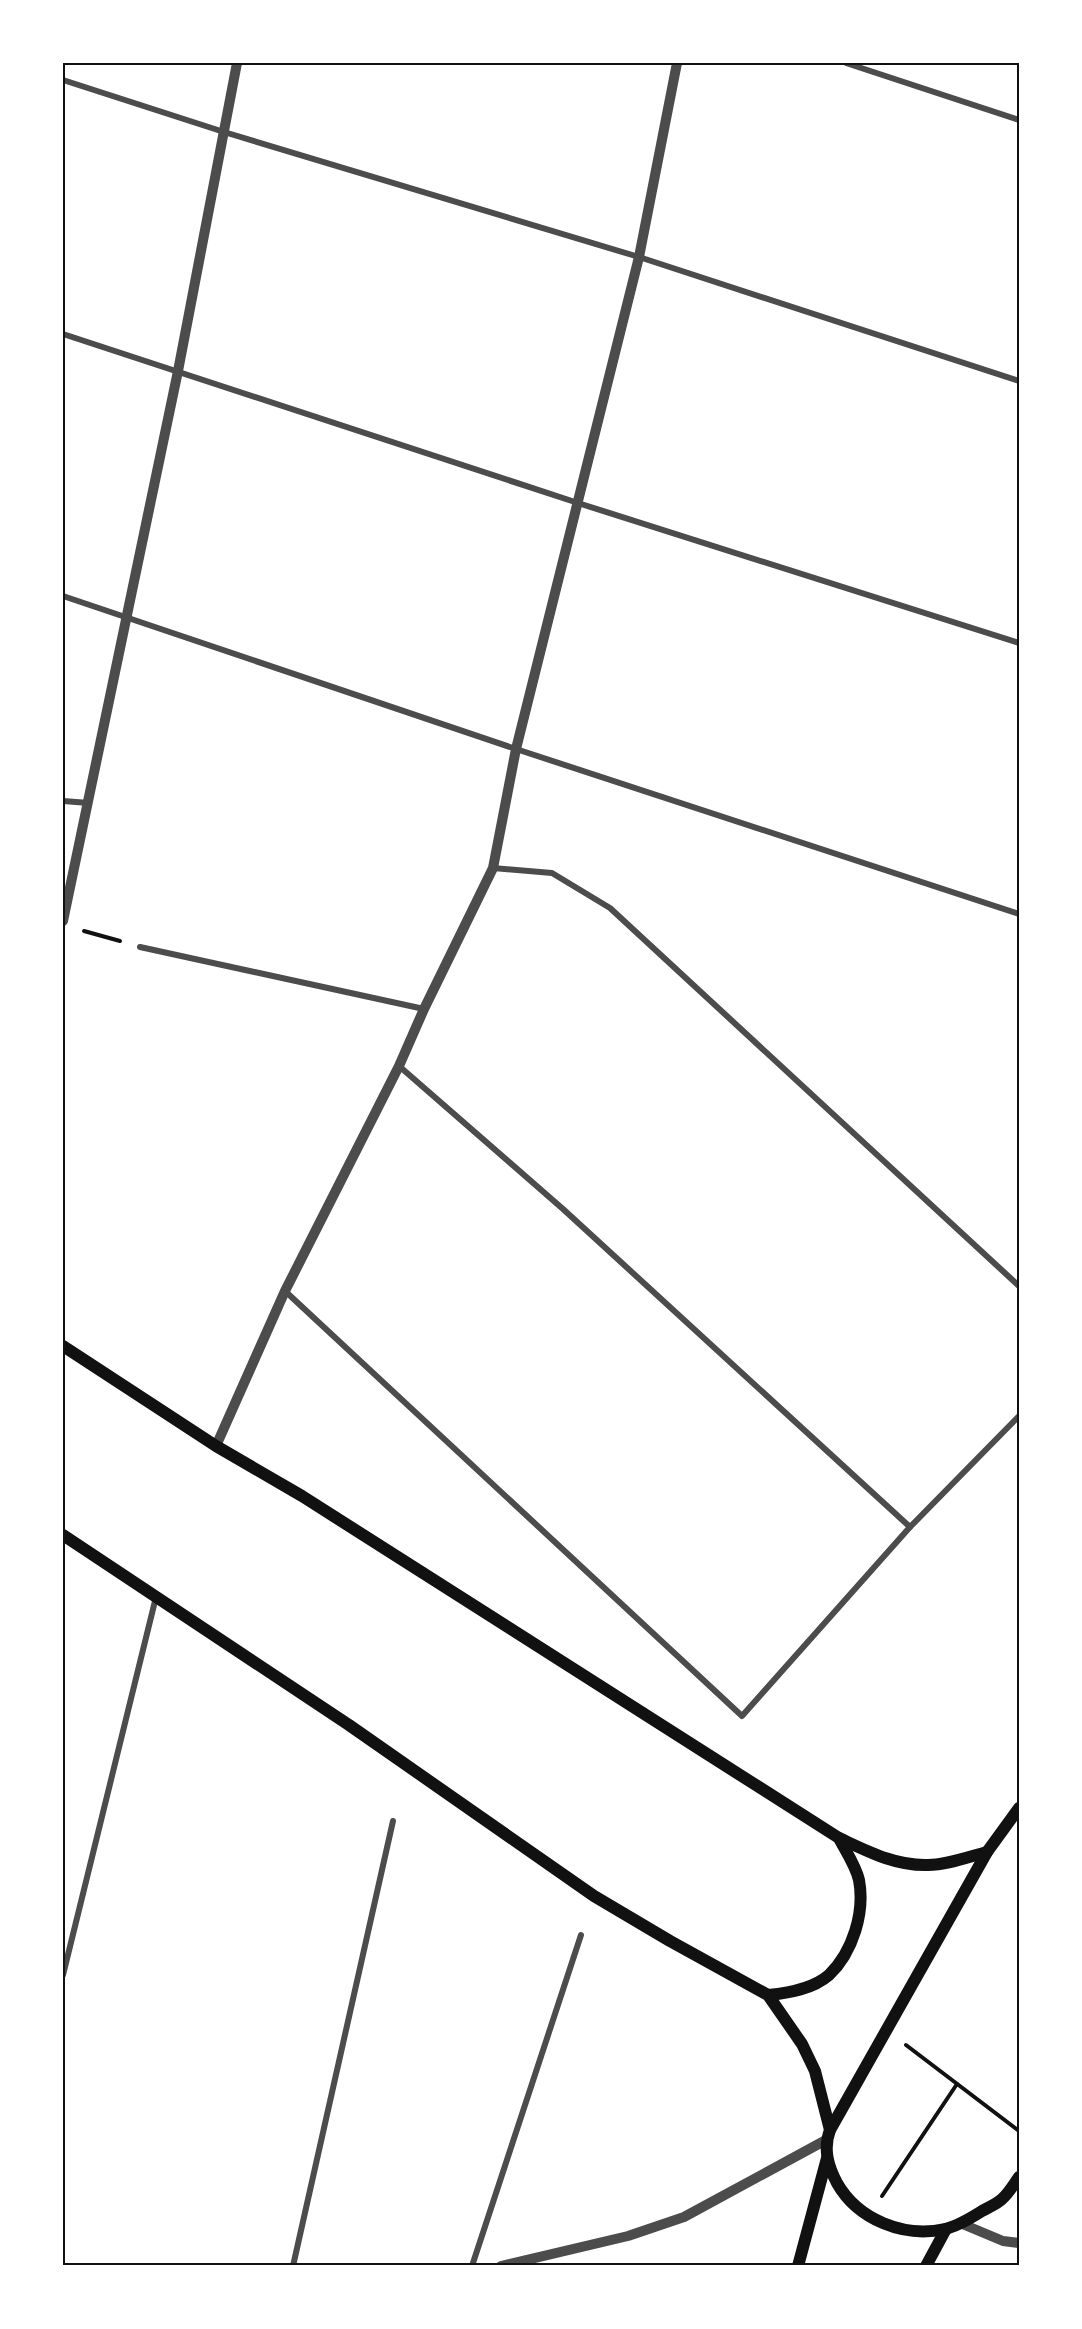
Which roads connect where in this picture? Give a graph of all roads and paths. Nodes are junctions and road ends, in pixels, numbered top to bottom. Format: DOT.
graph roads {
  1 [pos="237,63"];
  2 [pos="677,63"];
  3 [pos="846,63"];
  4 [pos="63,80"];
  5 [pos="1019,120"];
  6 [pos="224,132"];
  7 [pos="639,257"];
  8 [pos="63,334"];
  9 [pos="178,371"];
  10 [pos="1019,381"];
  11 [pos="578,503"];
  12 [pos="63,596"];
  13 [pos="125,616"];
  14 [pos="1019,643"];
  15 [pos="516,749"];
  16 [pos="63,801"];
  17 [pos="89,803"];
  18 [pos="493,868"];
  19 [pos="1019,914"];
  20 [pos="63,921"];
  21 [pos="74,928"];
  22 [pos="140,947"];
  23 [pos="424,1009"];
  24 [pos="399,1066"];
  25 [pos="1019,1286"];
  26 [pos="285,1291"];
  27 [pos="63,1346"];
  28 [pos="1019,1416"];
  29 [pos="216,1446"];
  30 [pos="910,1527"];
  31 [pos="63,1535"];
  32 [pos="156,1596"];
  33 [pos="1019,1808"];
  34 [pos="393,1821"];
  35 [pos="839,1838"];
  36 [pos="987,1852"];
  37 [pos="581,1935"];
  38 [pos="63,1976"];
  39 [pos="768,1995"];
  40 [pos="886,2030"];
  41 [pos="957,2084"];
  42 [pos="1019,2131"];
  43 [pos="828,2135"];
  44 [pos="827,2158"];
  45 [pos="1019,2177"];
  46 [pos="869,2216"];
  47 [pos="960,2223"];
  48 [pos="946,2229"];
  49 [pos="1019,2243"];
  50 [pos="293,2266"];
  51 [pos="472,2266"];
  52 [pos="501,2266"];
  53 [pos="798,2266"];
  54 [pos="926,2266"];
  1 -- 6 [label="street"];
  2 -- 7 [label="street"];
  3 -- 5 [label="street"];
  4 -- 6 [label="street"];
  6 -- 7 [label="street"];
  6 -- 9 [label="street"];
  7 -- 10 [label="street"];
  7 -- 11 [label="street"];
  8 -- 9 [label="street"];
  9 -- 11 [label="street"];
  9 -- 13 [label="street"];
  11 -- 14 [label="street"];
  11 -- 15 [label="street"];
  12 -- 13 [label="street"];
  13 -- 15 [label="street"];
  13 -- 17 [label="street"];
  15 -- 18 [label="street"];
  15 -- 19 [label="street"];
  16 -- 17 [label="street"];
  17 -- 20 [label="street"];
  18 -- 23 [label="street"];
  18 -- 25 [label="street"];
  21 -- 22 [label="path"];
  22 -- 23 [label="street"];
  23 -- 24 [label="street"];
  24 -- 26 [label="street"];
  24 -- 30 [label="street"];
  26 -- 29 [label="street"];
  26 -- 30 [label="street"];
  27 -- 29 [label="main road"];
  28 -- 30 [label="street"];
  29 -- 35 [label="main road"];
  31 -- 32 [label="main road"];
  32 -- 38 [label="street"];
  32 -- 39 [label="main road"];
  33 -- 36 [label="main road"];
  34 -- 50 [label="street"];
  35 -- 36 [label="main road"];
  35 -- 39 [label="main road"];
  36 -- 40 [label="main road"];
  37 -- 51 [label="street"];
  39 -- 43 [label="main road"];
  40 -- 41 [label="path"];
  40 -- 43 [label="main road"];
  41 -- 42 [label="path"];
  41 -- 46 [label="path"];
  43 -- 44 [label="main road"];
  43 -- 52 [label="street"];
  44 -- 46 [label="main road"];
  44 -- 53 [label="main road"];
  45 -- 47 [label="main road"];
  46 -- 48 [label="main road"];
  47 -- 48 [label="main road"];
  47 -- 49 [label="street"];
  48 -- 54 [label="main road"];
}
